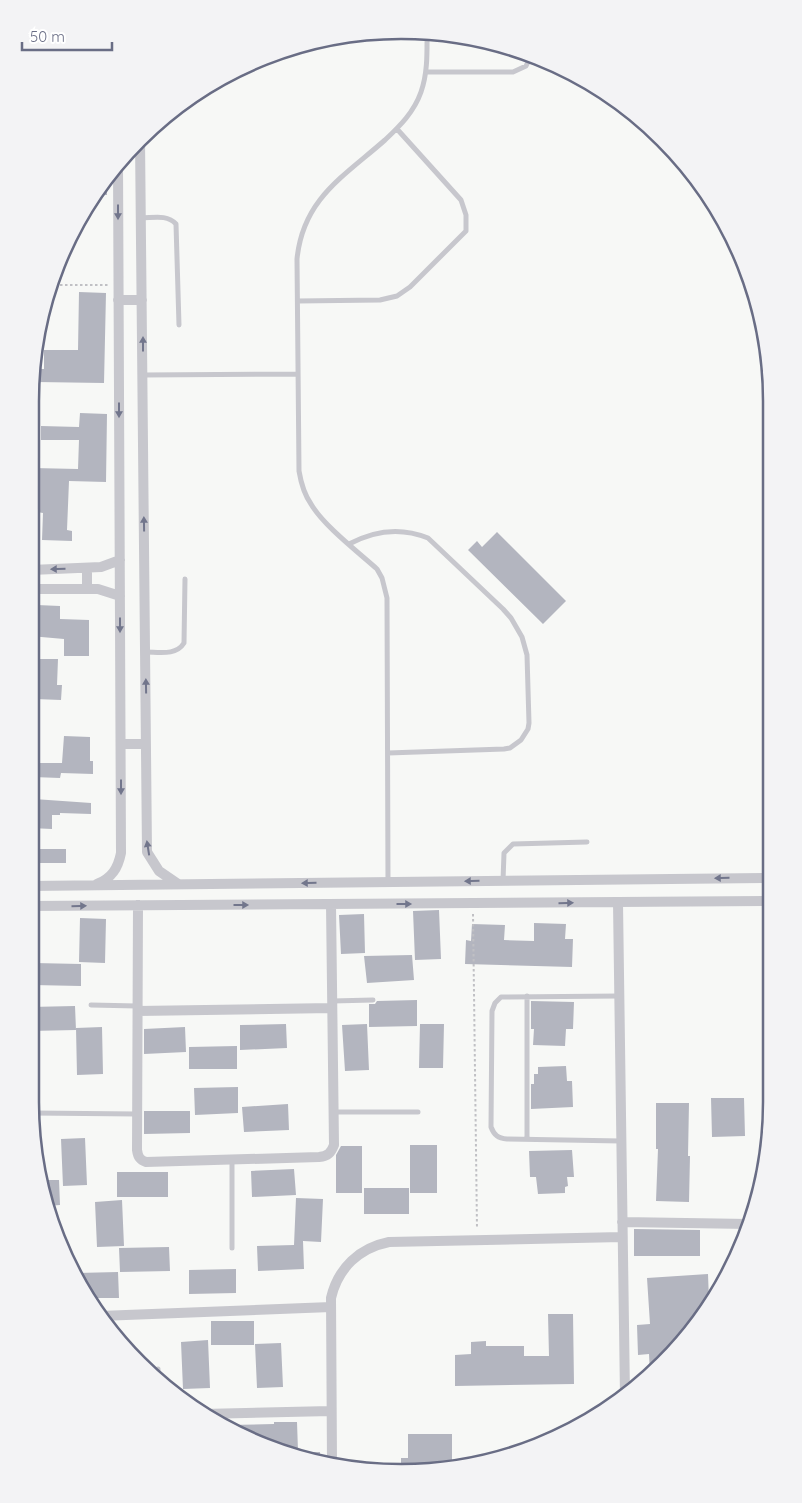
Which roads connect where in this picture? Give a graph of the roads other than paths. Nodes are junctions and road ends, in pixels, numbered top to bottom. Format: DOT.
graph roads {
  1 [pos="427,40"];
  2 [pos="528,62"];
  3 [pos="426,72"];
  4 [pos="397,129"];
  5 [pos="140,150"];
  6 [pos="118,175"];
  7 [pos="141,218"];
  8 [pos="118,300"];
  9 [pos="142,300"];
  10 [pos="298,301"];
  11 [pos="179,325"];
  12 [pos="298,374"];
  13 [pos="143,376"];
  14 [pos="349,544"];
  15 [pos="120,560"];
  16 [pos="87,569"];
  17 [pos="39,570"];
  18 [pos="185,579"];
  19 [pos="39,589"];
  20 [pos="87,589"];
  21 [pos="120,596"];
  22 [pos="145,652"];
  23 [pos="121,744"];
  24 [pos="146,744"];
  25 [pos="388,753"];
  26 [pos="587,842"];
  27 [pos="763,878"];
  28 [pos="503,881"];
  29 [pos="388,882"];
  30 [pos="94,884"];
  31 [pos="178,884"];
  32 [pos="39,886"];
  33 [pos="763,900"];
  34 [pos="618,902"];
  35 [pos="138,905"];
  36 [pos="331,905"];
  37 [pos="39,906"];
  38 [pos="527,996"];
  39 [pos="619,996"];
  40 [pos="373,1000"];
  41 [pos="332,1004"];
  42 [pos="90,1005"];
  43 [pos="138,1009"];
  44 [pos="333,1112"];
  45 [pos="418,1112"];
  46 [pos="40,1114"];
  47 [pos="137,1114"];
  48 [pos="527,1139"];
  49 [pos="621,1141"];
  50 [pos="232,1160"];
  51 [pos="622,1222"];
  52 [pos="742,1224"];
  53 [pos="622,1237"];
  54 [pos="232,1248"];
  55 [pos="331,1308"];
  56 [pos="109,1316"];
  57 [pos="625,1387"];
  58 [pos="331,1411"];
  59 [pos="226,1419"];
  60 [pos="332,1457"];
  1 -- 3 [label="lane"];
  2 -- 3 [label="lane"];
  3 -- 4 [label="lane"];
  4 -- 10 [label="lane"];
  4 -- 10 [label="lane"];
  5 -- 7 [label="street"];
  6 -- 8 [label="street, one-way"];
  7 -- 9 [label="street"];
  7 -- 11 [label="lane"];
  8 -- 9 [label="street"];
  8 -- 15 [label="street, one-way"];
  13 -- 9 [label="street, one-way"];
  10 -- 12 [label="lane"];
  12 -- 13 [label="lane"];
  12 -- 14 [label="lane"];
  22 -- 13 [label="street, one-way"];
  14 -- 25 [label="lane"];
  14 -- 25 [label="lane"];
  15 -- 16 [label="street"];
  15 -- 21 [label="street"];
  16 -- 17 [label="street, one-way"];
  16 -- 20 [label="street"];
  18 -- 22 [label="lane"];
  19 -- 20 [label="street"];
  20 -- 21 [label="street"];
  21 -- 23 [label="street, one-way"];
  24 -- 22 [label="street, one-way"];
  23 -- 24 [label="street"];
  23 -- 30 [label="street, one-way"];
  31 -- 24 [label="street, one-way"];
  25 -- 29 [label="lane"];
  26 -- 28 [label="lane"];
  27 -- 28 [label="street, one-way"];
  28 -- 29 [label="street, one-way"];
  29 -- 31 [label="street, one-way"];
  30 -- 31 [label="street"];
  30 -- 32 [label="street"];
  33 -- 34 [label="street"];
  36 -- 34 [label="street, one-way"];
  34 -- 39 [label="street"];
  35 -- 36 [label="street, one-way"];
  37 -- 35 [label="street, one-way"];
  35 -- 43 [label="street"];
  36 -- 41 [label="street"];
  38 -- 39 [label="lane"];
  38 -- 48 [label="lane"];
  38 -- 48 [label="lane"];
  39 -- 49 [label="street"];
  40 -- 41 [label="lane"];
  41 -- 43 [label="street"];
  41 -- 44 [label="street"];
  42 -- 43 [label="lane"];
  43 -- 47 [label="street"];
  44 -- 45 [label="lane"];
  44 -- 50 [label="street"];
  46 -- 47 [label="lane"];
  47 -- 50 [label="street"];
  48 -- 49 [label="lane"];
  49 -- 51 [label="street"];
  50 -- 54 [label="lane"];
  51 -- 52 [label="street"];
  51 -- 53 [label="street"];
  53 -- 55 [label="street"];
  53 -- 57 [label="street"];
  55 -- 56 [label="street"];
  55 -- 58 [label="street"];
  58 -- 59 [label="street"];
  58 -- 60 [label="street"];
}
